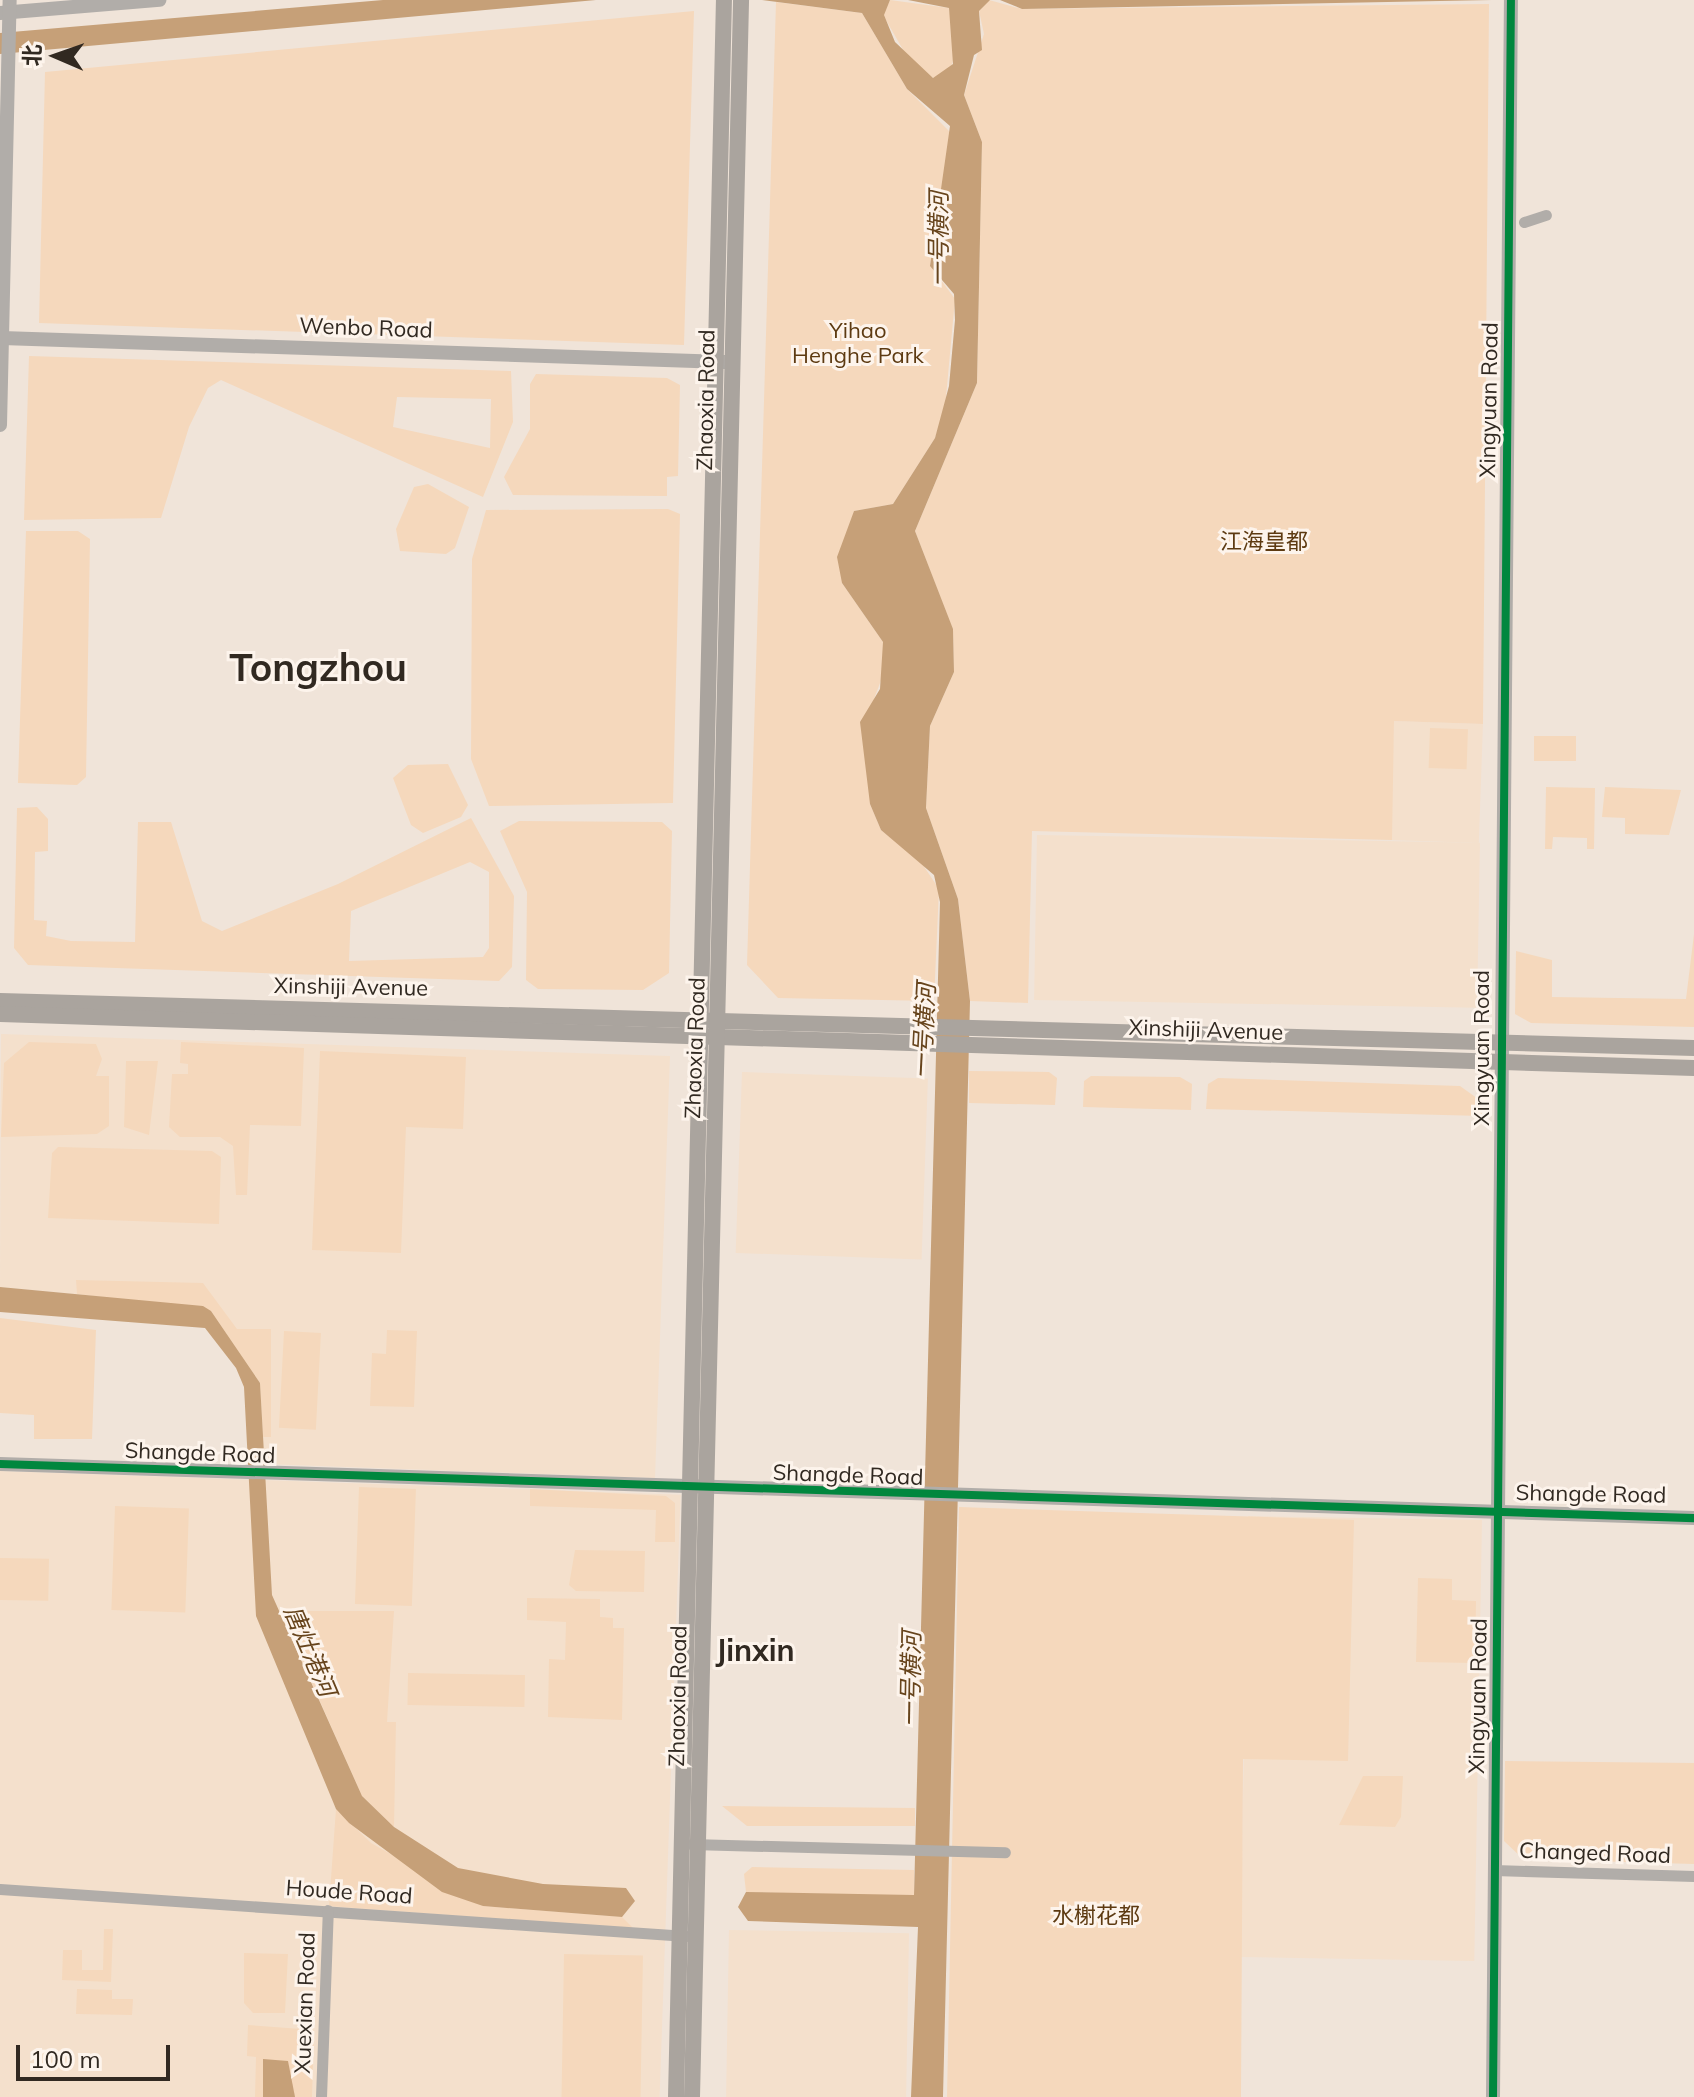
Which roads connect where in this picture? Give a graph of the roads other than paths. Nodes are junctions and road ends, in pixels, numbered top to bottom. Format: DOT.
graph roads {
  1 [pos="159,0"];
  2 [pos="1511,1"];
  3 [pos="732,2"];
  4 [pos="6,9"];
  5 [pos="4,77"];
  6 [pos="1546,215"];
  7 [pos="1524,222"];
  8 [pos="2,338"];
  9 [pos="721,362"];
  10 [pos="0,425"];
  11 [pos="0,1001"];
  12 [pos="0,1014"];
  13 [pos="700,1016"];
  14 [pos="719,1017"];
  15 [pos="926,1034"];
  16 [pos="973,1036"];
  17 [pos="700,1037"];
  18 [pos="717,1037"];
  19 [pos="1499,1041"];
  20 [pos="1694,1048"];
  21 [pos="1500,1061"];
  22 [pos="1694,1068"];
  23 [pos="0,1464"];
  24 [pos="695,1488"];
  25 [pos="1498,1515"];
  26 [pos="1694,1518"];
  27 [pos="690,1844"];
  28 [pos="1005,1852"];
  29 [pos="1494,1870"];
  30 [pos="1694,1876"];
  31 [pos="0,1889"];
  32 [pos="328,1910"];
  33 [pos="687,1936"];
  34 [pos="321,2097"];
  35 [pos="676,2097"];
  36 [pos="692,2097"];
  37 [pos="1493,2097"];
  1 -- 4 [label="street"];
  2 -- 19 [label="street, Xingyuan Road"];
  3 -- 9 [label="main road, Zhaoxia Road"];
  4 -- 5 [label="street"];
  5 -- 8 [label="street"];
  6 -- 7 [label="street"];
  8 -- 9 [label="street, Wenbo Road"];
  8 -- 10 [label="street"];
  9 -- 13 [label="main road, Zhaoxia Road"];
  9 -- 14 [label="main road, Zhaoxia Road"];
  11 -- 13 [label="main road, Xinshiji Avenue"];
  12 -- 17 [label="main road, Xinshiji Avenue"];
  13 -- 14 [label="main road, Xinshiji Avenue"];
  13 -- 17 [label="main road, Zhaoxia Road"];
  14 -- 15 [label="main road, Xinshiji Avenue"];
  14 -- 18 [label="main road, Zhaoxia Road"];
  15 -- 16 [label="main road, Xinshiji Avenue"];
  15 -- 18 [label="main road, Xinshiji Avenue"];
  16 -- 19 [label="main road, Xinshiji Avenue"];
  16 -- 21 [label="main road, Xinshiji Avenue"];
  17 -- 18 [label="main road, Xinshiji Avenue"];
  17 -- 24 [label="main road, Zhaoxia Road"];
  18 -- 24 [label="main road, Zhaoxia Road"];
  19 -- 20 [label="main road, Xinshiji Avenue"];
  19 -- 21 [label="street, Xingyuan Road"];
  21 -- 22 [label="main road, Xinshiji Avenue"];
  21 -- 25 [label="street, Xingyuan Road"];
  23 -- 24 [label="street, Shangde Road"];
  24 -- 25 [label="street, Shangde Road"];
  24 -- 27 [label="main road, Zhaoxia Road"];
  25 -- 26 [label="street, Shangde Road"];
  25 -- 29 [label="street, Xingyuan Road"];
  27 -- 28 [label="street"];
  27 -- 33 [label="main road, Zhaoxia Road"];
  29 -- 30 [label="street, Changed Road"];
  29 -- 37 [label="street, Xingyuan Road"];
  31 -- 32 [label="street, Houde Road"];
  32 -- 33 [label="street, Houde Road"];
  32 -- 34 [label="street, Xuexian Road"];
  33 -- 35 [label="main road, Zhaoxia Road"];
  33 -- 36 [label="main road, Zhaoxia Road"];
}
